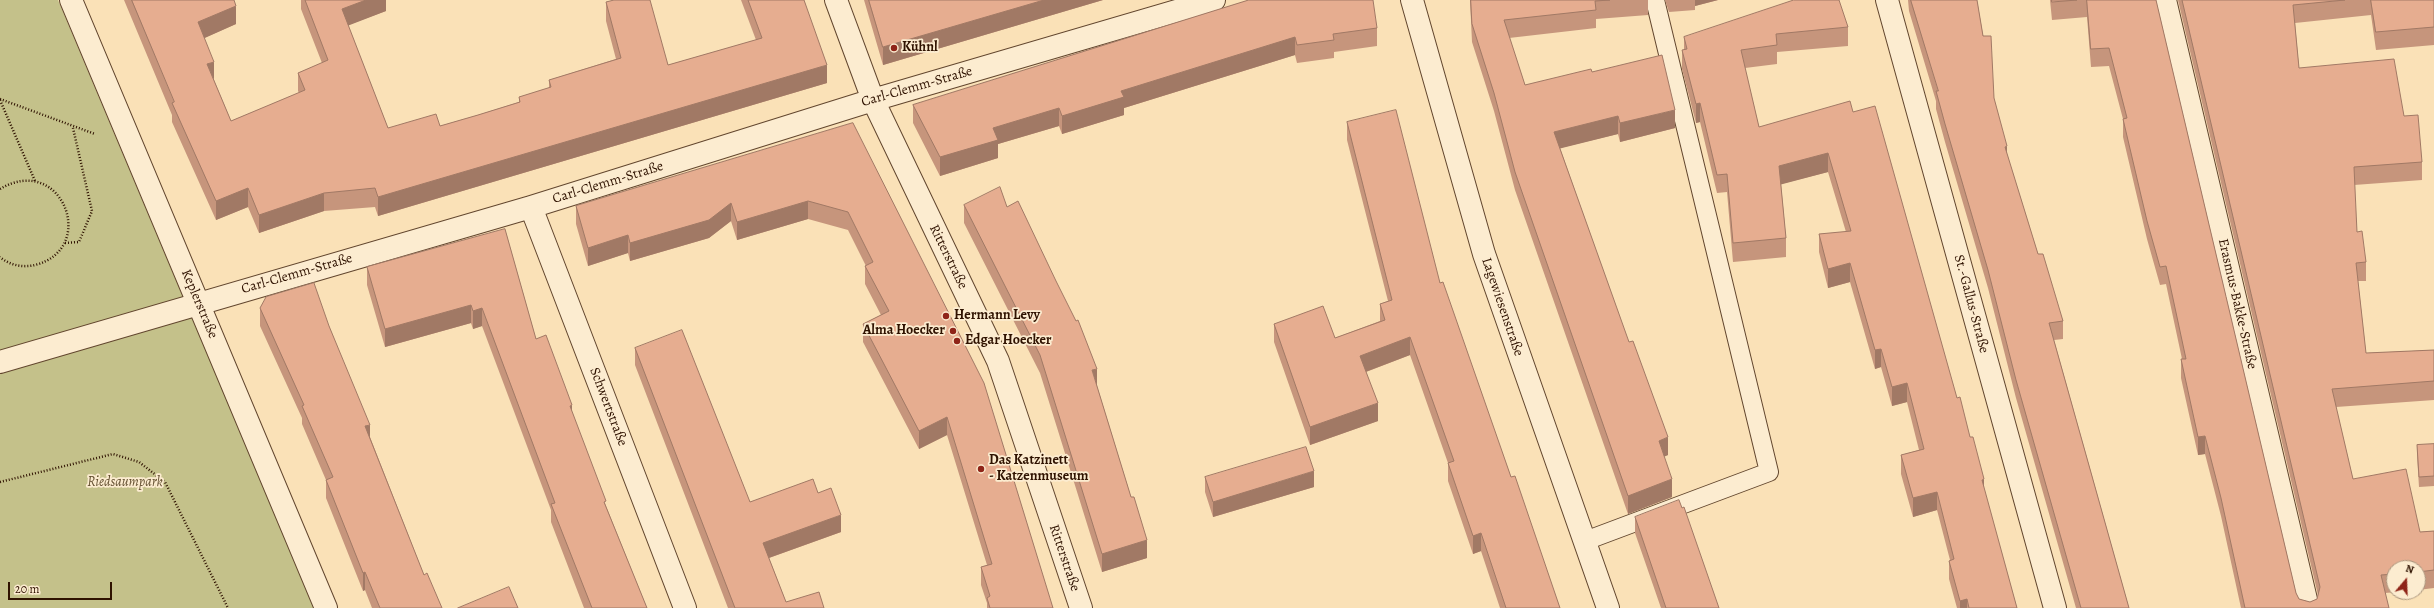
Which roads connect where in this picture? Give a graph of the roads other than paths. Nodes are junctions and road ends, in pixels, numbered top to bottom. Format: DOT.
graph roads {
  1 [pos="71,0"];
  2 [pos="836,0"];
  3 [pos="1214,0"];
  4 [pos="1412,0"];
  5 [pos="1655,0"];
  6 [pos="1887,0"];
  7 [pos="2165,0"];
  8 [pos="873,100"];
  9 [pos="531,207"];
  10 [pos="198,303"];
  11 [pos="0,362"];
  12 [pos="1585,541"];
  13 [pos="326,608"];
  14 [pos="685,608"];
  15 [pos="1081,608"];
  16 [pos="1608,608"];
  17 [pos="2055,608"];
  18 [pos="2308,608"];
  1 -- 10 [label="street, Keplerstraße"];
  2 -- 8 [label="street, Ritterstraße"];
  3 -- 8 [label="street, Carl-Clemm-Straße"];
  4 -- 12 [label="street, Lagewiesenstraße"];
  5 -- 12 [label="lane"];
  6 -- 17 [label="street, St.-Gallus-Straße"];
  7 -- 18 [label="street, Erasmus-Bakke-Straße"];
  8 -- 9 [label="street, Carl-Clemm-Straße"];
  8 -- 15 [label="street, Ritterstraße"];
  9 -- 10 [label="street, Carl-Clemm-Straße"];
  9 -- 14 [label="street, Schwertstraße"];
  10 -- 11 [label="street, Carl-Clemm-Straße"];
  10 -- 13 [label="street, Keplerstraße"];
  12 -- 16 [label="street, Lagewiesenstraße"];
}
